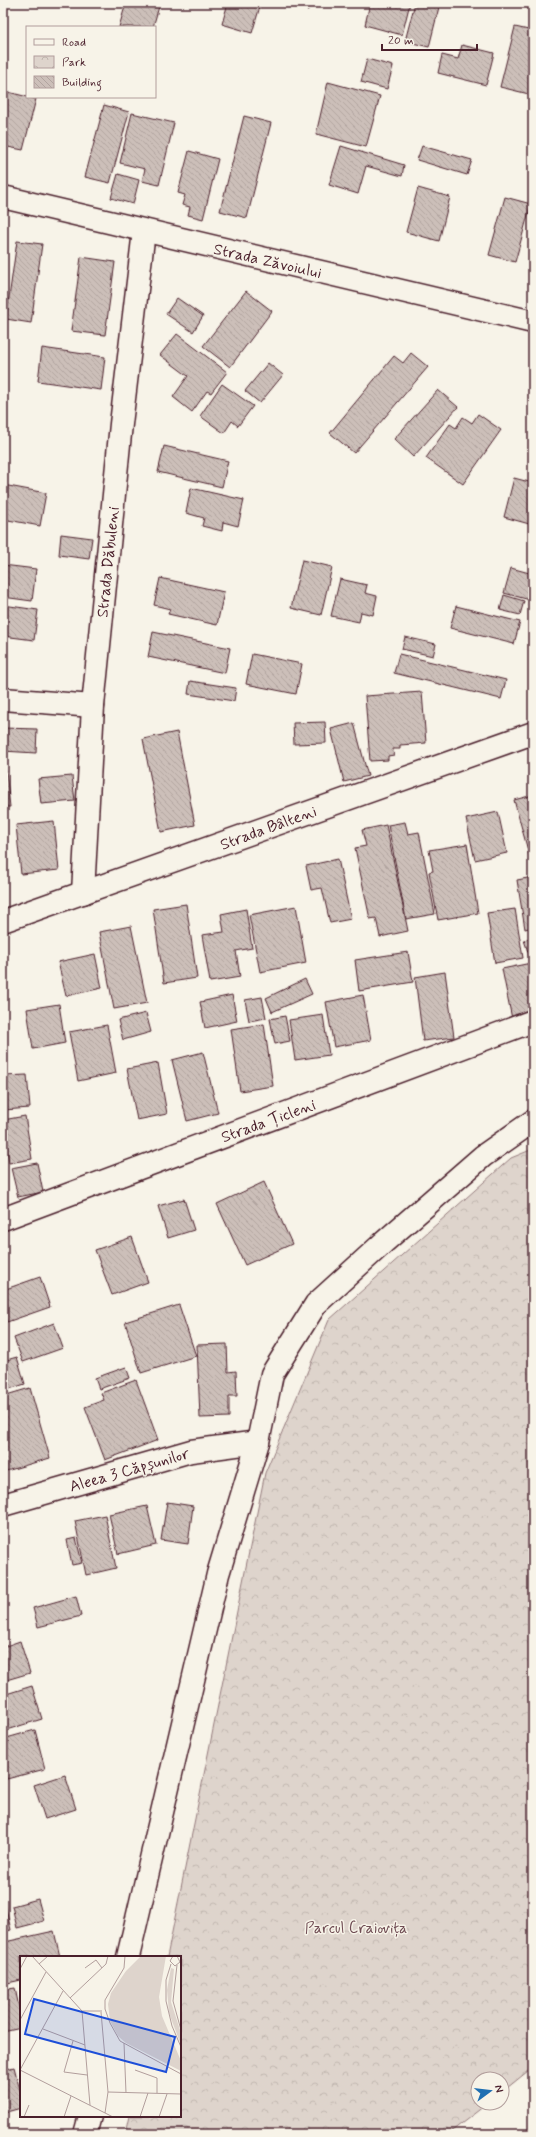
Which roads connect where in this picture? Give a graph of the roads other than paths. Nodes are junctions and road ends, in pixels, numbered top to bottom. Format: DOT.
graph roads {
  1 [pos="3,197"];
  2 [pos="144,231"];
  3 [pos="533,322"];
  4 [pos="3,699"];
  5 [pos="93,706"];
  6 [pos="533,733"];
  7 [pos="82,893"];
  8 [pos="3,921"];
  9 [pos="533,1021"];
  10 [pos="533,1121"];
  11 [pos="3,1219"];
  12 [pos="258,1442"];
  13 [pos="3,1505"];
  14 [pos="128,1956"];
  15 [pos="90,2117"];
  16 [pos="85,2134"];
  1 -- 2 [label="street, Strada Zăvoiului"];
  2 -- 3 [label="street, Strada Zăvoiului"];
  2 -- 5 [label="street, Strada Dăbuleni"];
  4 -- 5 [label="street"];
  5 -- 7 [label="street, Strada Dăbuleni"];
  6 -- 7 [label="street, Strada Bâlteni"];
  7 -- 8 [label="street, Strada Bâlteni"];
  9 -- 11 [label="street, Strada Țicleni"];
  10 -- 12 [label="street"];
  12 -- 13 [label="street, Aleea 3 Căpșunilor"];
  12 -- 14 [label="street"];
  15 -- 16 [label="street"];
}
